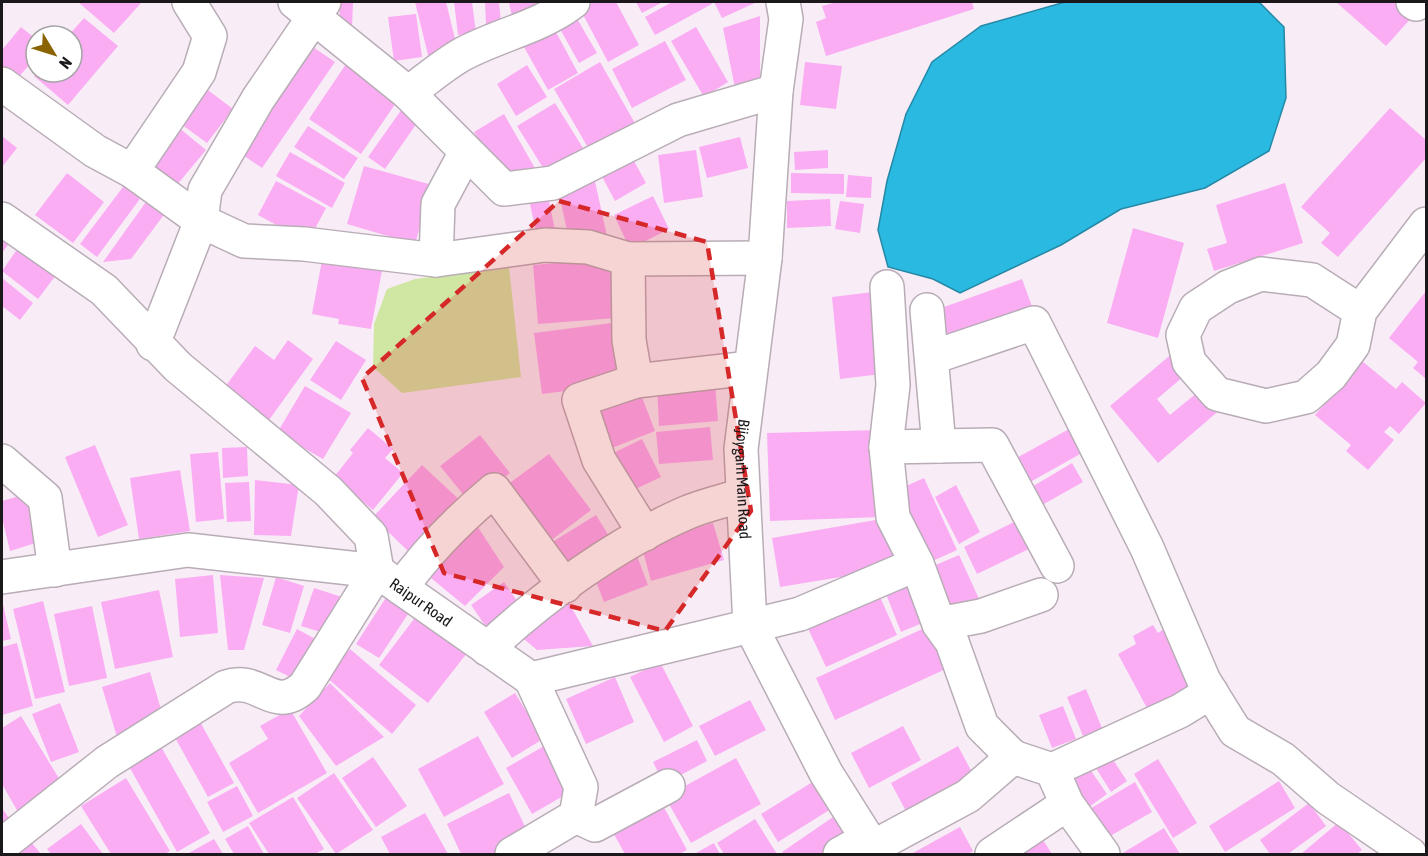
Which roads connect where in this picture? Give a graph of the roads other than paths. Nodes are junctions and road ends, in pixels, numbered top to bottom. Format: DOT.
graph roads {
  1 [pos="189,2"];
  2 [pos="573,2"];
  3 [pos="783,2"];
  4 [pos="312,6"];
  5 [pos="2,84"];
  6 [pos="776,91"];
  7 [pos="408,93"];
  8 [pos="466,152"];
  9 [pos="132,171"];
  10 [pos="2,219"];
  11 [pos="201,221"];
  12 [pos="1426,224"];
  13 [pos="765,258"];
  14 [pos="628,259"];
  15 [pos="436,261"];
  16 [pos="886,287"];
  17 [pos="927,310"];
  18 [pos="1360,311"];
  19 [pos="153,344"];
  20 [pos="933,357"];
  21 [pos="750,368"];
  22 [pos="636,381"];
  23 [pos="939,446"];
  24 [pos="886,447"];
  25 [pos="2,461"];
  26 [pos="743,495"];
  27 [pos="645,534"];
  28 [pos="916,564"];
  29 [pos="1057,566"];
  30 [pos="55,570"];
  31 [pos="2,577"];
  32 [pos="389,580"];
  33 [pos="564,586"];
  34 [pos="1041,595"];
  35 [pos="939,624"];
  36 [pos="750,625"];
  37 [pos="487,649"];
  38 [pos="531,679"];
  39 [pos="1211,692"];
  40 [pos="1013,757"];
  41 [pos="1052,770"];
  42 [pos="668,786"];
  43 [pos="1066,804"];
  44 [pos="576,816"];
  45 [pos="2,845"];
  46 [pos="864,849"];
  47 [pos="512,855"];
  48 [pos="992,855"];
  49 [pos="1103,855"];
  50 [pos="1410,855"];
  1 -- 9 [label="street"];
  2 -- 7 [label="street"];
  3 -- 6 [label="street, Bijoygarh Main Road"];
  4 -- 7 [label="street"];
  4 -- 11 [label="street"];
  5 -- 9 [label="street"];
  6 -- 8 [label="street"];
  6 -- 13 [label="street, Bijoygarh Main Road"];
  7 -- 8 [label="street"];
  8 -- 15 [label="street"];
  9 -- 11 [label="street"];
  10 -- 19 [label="street"];
  11 -- 15 [label="street"];
  11 -- 19 [label="street"];
  12 -- 18 [label="street"];
  13 -- 14 [label="street"];
  13 -- 21 [label="street, Bijoygarh Main Road"];
  14 -- 15 [label="street"];
  14 -- 22 [label="street"];
  16 -- 24 [label="street"];
  17 -- 20 [label="street"];
  18 -- 18 [label="street"];
  19 -- 32 [label="street"];
  20 -- 23 [label="street"];
  20 -- 39 [label="street"];
  21 -- 22 [label="street"];
  21 -- 26 [label="street, Bijoygarh Main Road"];
  22 -- 27 [label="street"];
  23 -- 24 [label="street"];
  23 -- 29 [label="street"];
  24 -- 28 [label="street"];
  25 -- 30 [label="street"];
  26 -- 27 [label="street"];
  26 -- 36 [label="street, Bijoygarh Main Road"];
  27 -- 33 [label="street"];
  28 -- 35 [label="street"];
  28 -- 36 [label="street"];
  30 -- 31 [label="street, Raipur Road"];
  30 -- 32 [label="street, Raipur Road"];
  32 -- 33 [label="street"];
  32 -- 37 [label="street, Raipur Road"];
  32 -- 45 [label="street"];
  33 -- 37 [label="street"];
  34 -- 35 [label="street"];
  35 -- 40 [label="street"];
  36 -- 38 [label="street"];
  36 -- 46 [label="street, Bijoygarh Main Road"];
  37 -- 38 [label="street, Raipur Road"];
  38 -- 44 [label="street"];
  39 -- 41 [label="street"];
  39 -- 50 [label="street"];
  40 -- 41 [label="street"];
  40 -- 46 [label="street"];
  41 -- 43 [label="street"];
  42 -- 44 [label="street"];
  43 -- 48 [label="street"];
  43 -- 49 [label="street"];
  44 -- 47 [label="street"];
}
